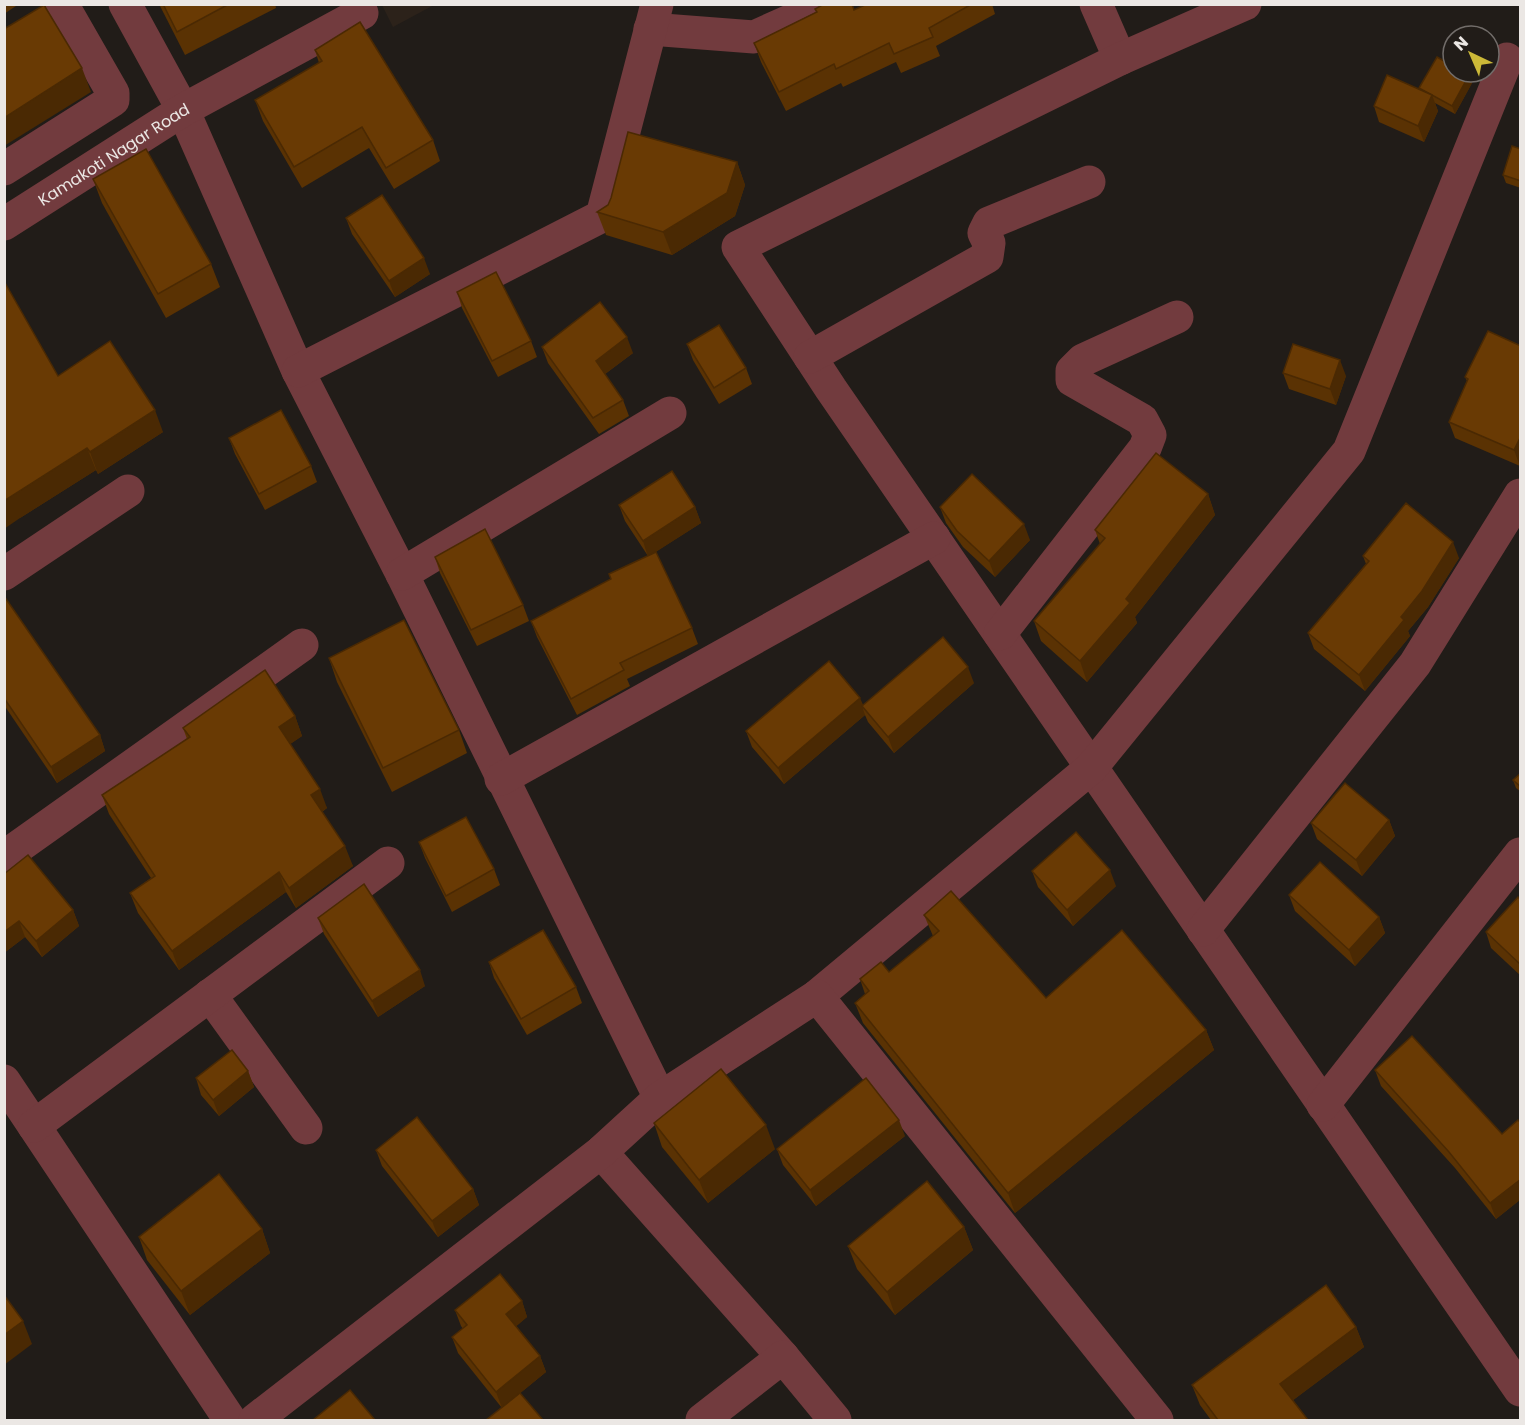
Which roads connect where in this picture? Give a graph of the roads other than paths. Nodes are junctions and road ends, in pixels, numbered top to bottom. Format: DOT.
graph roads {
  1 [pos="125,4"];
  2 [pos="828,4"];
  3 [pos="1096,4"];
  4 [pos="1245,4"];
  5 [pos="52,8"];
  6 [pos="363,13"];
  7 [pos="654,17"];
  8 [pos="1120,59"];
  9 [pos="1507,59"];
  10 [pos="183,110"];
  11 [pos="64,132"];
  12 [pos="11,165"];
  13 [pos="89,170"];
  14 [pos="1089,183"];
  15 [pos="39,202"];
  16 [pos="4,224"];
  17 [pos="1177,317"];
  18 [pos="810,357"];
  19 [pos="298,371"];
  20 [pos="670,413"];
  21 [pos="128,491"];
  22 [pos="1521,495"];
  23 [pos="934,538"];
  24 [pos="4,574"];
  25 [pos="402,574"];
  26 [pos="1000,634"];
  27 [pos="302,645"];
  28 [pos="1091,768"];
  29 [pos="501,779"];
  30 [pos="1521,854"];
  31 [pos="4,857"];
  32 [pos="388,863"];
  33 [pos="1203,930"];
  34 [pos="210,995"];
  35 [pos="817,996"];
  36 [pos="4,1081"];
  37 [pos="660,1098"];
  38 [pos="1323,1105"];
  39 [pos="34,1126"];
  40 [pos="306,1128"];
  41 [pos="601,1152"];
  42 [pos="783,1357"];
  43 [pos="1521,1390"];
  44 [pos="230,1420"];
  45 [pos="255,1420"];
  46 [pos="702,1420"];
  47 [pos="835,1420"];
  48 [pos="1157,1420"];
  1 -- 10 [label="street, Kamakoti Nagar Road"];
  2 -- 7 [label="street"];
  3 -- 8 [label="street"];
  4 -- 8 [label="street"];
  5 -- 11 [label="street"];
  6 -- 10 [label="street"];
  7 -- 19 [label="street"];
  8 -- 18 [label="street"];
  9 -- 28 [label="street"];
  10 -- 13 [label="street, Kamakoti Nagar Road"];
  10 -- 19 [label="street"];
  11 -- 12 [label="street"];
  11 -- 13 [label="street"];
  12 -- 15 [label="street"];
  13 -- 15 [label="street, Kamakoti Nagar Road"];
  14 -- 18 [label="street"];
  15 -- 16 [label="street, Kamakoti Nagar Road"];
  17 -- 26 [label="street"];
  18 -- 23 [label="street"];
  19 -- 25 [label="street"];
  20 -- 25 [label="street"];
  21 -- 24 [label="street"];
  22 -- 33 [label="street"];
  23 -- 26 [label="street"];
  23 -- 29 [label="street"];
  25 -- 29 [label="street"];
  26 -- 28 [label="street"];
  27 -- 31 [label="street"];
  28 -- 33 [label="street"];
  28 -- 35 [label="street"];
  29 -- 37 [label="street"];
  30 -- 38 [label="street"];
  32 -- 34 [label="street"];
  33 -- 38 [label="street"];
  34 -- 39 [label="street"];
  34 -- 40 [label="street"];
  35 -- 37 [label="street"];
  35 -- 48 [label="street"];
  36 -- 39 [label="street"];
  37 -- 41 [label="street"];
  38 -- 43 [label="street"];
  39 -- 44 [label="street"];
  41 -- 42 [label="street"];
  41 -- 45 [label="street"];
  42 -- 46 [label="street"];
  42 -- 47 [label="street"];
}
